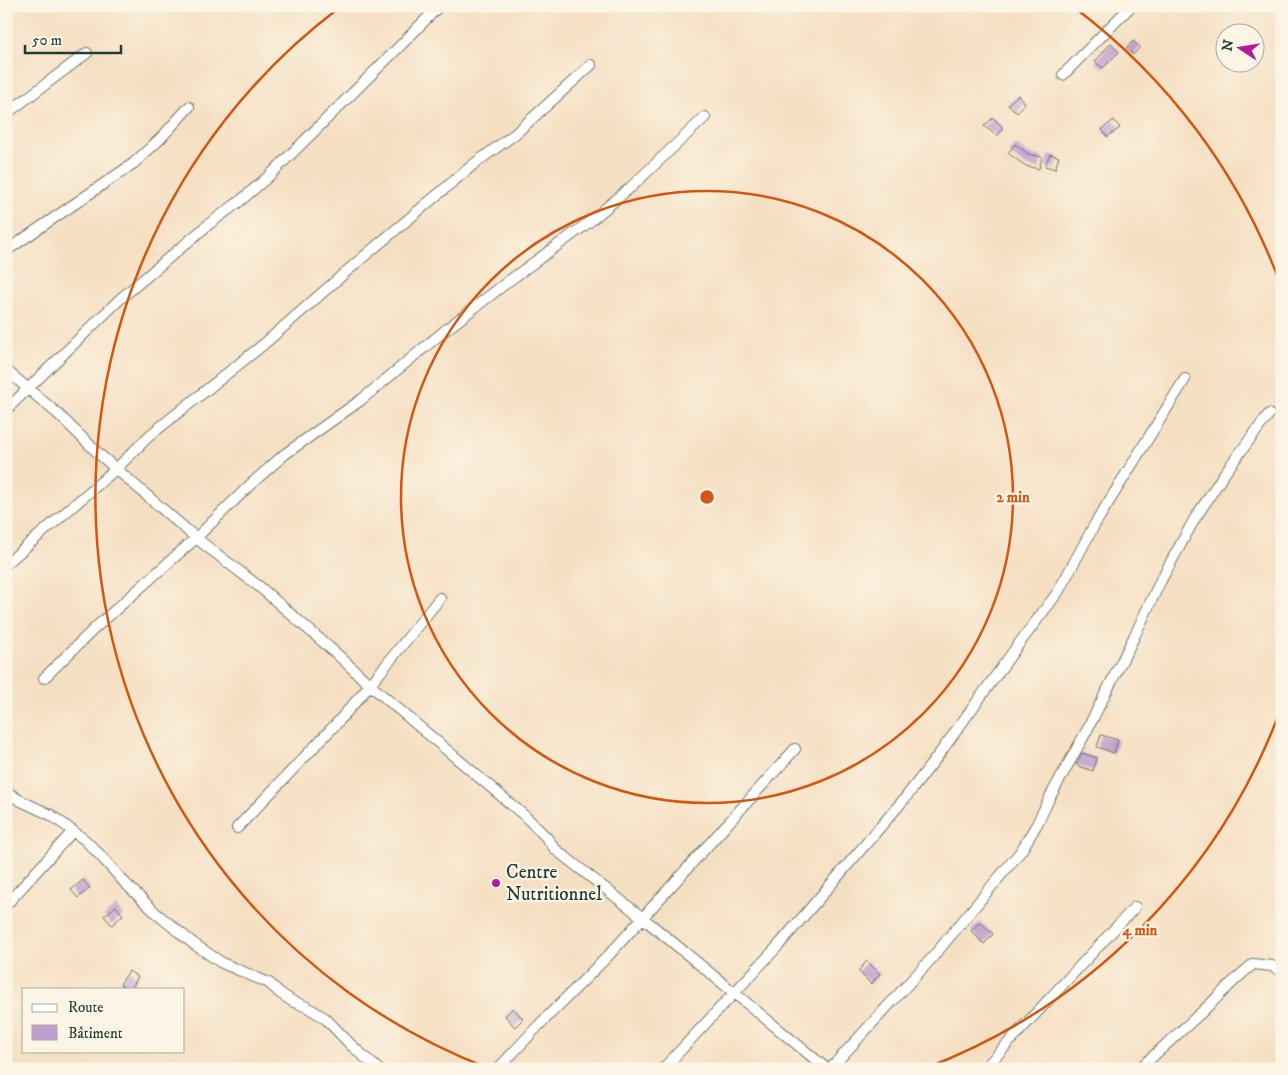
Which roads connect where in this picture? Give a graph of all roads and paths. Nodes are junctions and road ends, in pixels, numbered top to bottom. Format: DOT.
graph roads {
  1 [pos="439,6"];
  2 [pos="1131,6"];
  3 [pos="87,54"];
  4 [pos="591,65"];
  5 [pos="1063,75"];
  6 [pos="190,108"];
  7 [pos="6,114"];
  8 [pos="705,118"];
  9 [pos="6,251"];
  10 [pos="6,370"];
  11 [pos="1185,379"];
  12 [pos="29,388"];
  13 [pos="6,410"];
  14 [pos="1269,414"];
  15 [pos="116,468"];
  16 [pos="196,538"];
  17 [pos="6,564"];
  18 [pos="440,598"];
  19 [pos="44,678"];
  20 [pos="370,685"];
  21 [pos="795,749"];
  22 [pos="6,791"];
  23 [pos="237,828"];
  24 [pos="73,831"];
  25 [pos="6,905"];
  26 [pos="1135,907"];
  27 [pos="643,918"];
  28 [pos="1282,971"];
  29 [pos="734,994"];
  30 [pos="378,1069"];
  31 [pos="498,1069"];
  32 [pos="663,1069"];
  33 [pos="828,1069"];
  34 [pos="984,1069"];
  35 [pos="1139,1069"];
  1 -- 12 [label="street"];
  2 -- 5 [label="street"];
  3 -- 7 [label="street"];
  4 -- 15 [label="street"];
  6 -- 9 [label="street"];
  8 -- 16 [label="street"];
  10 -- 12 [label="street"];
  11 -- 29 [label="street"];
  12 -- 13 [label="street"];
  12 -- 15 [label="street"];
  14 -- 33 [label="street"];
  15 -- 16 [label="street"];
  15 -- 17 [label="street"];
  16 -- 19 [label="street"];
  16 -- 20 [label="street"];
  18 -- 20 [label="street"];
  20 -- 23 [label="street"];
  20 -- 27 [label="street"];
  21 -- 27 [label="street"];
  22 -- 24 [label="street"];
  24 -- 25 [label="street"];
  24 -- 30 [label="street"];
  26 -- 34 [label="street"];
  27 -- 29 [label="street"];
  27 -- 31 [label="street"];
  28 -- 35 [label="street"];
  29 -- 32 [label="street"];
  29 -- 33 [label="street"];
}
